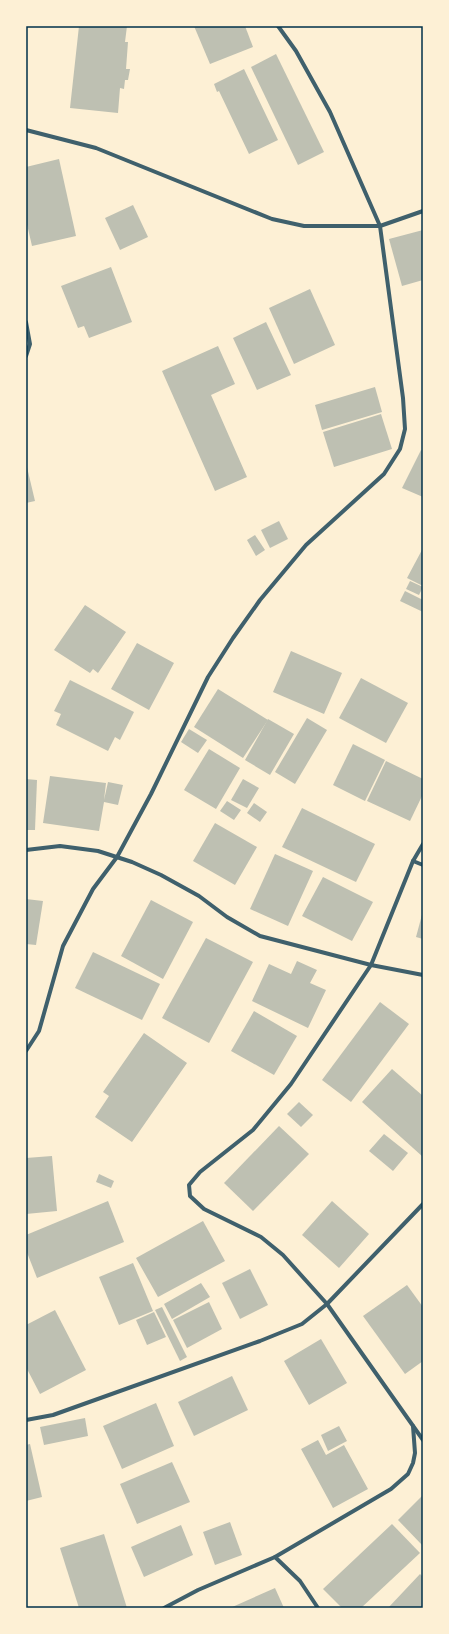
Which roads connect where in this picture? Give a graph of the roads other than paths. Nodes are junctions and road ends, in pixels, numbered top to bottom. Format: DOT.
graph roads {
  1 [pos="278,26"];
  2 [pos="26,130"];
  3 [pos="423,211"];
  4 [pos="380,226"];
  5 [pos="26,322"];
  6 [pos="26,356"];
  7 [pos="423,844"];
  8 [pos="26,850"];
  9 [pos="117,857"];
  10 [pos="413,861"];
  11 [pos="423,865"];
  12 [pos="371,965"];
  13 [pos="423,975"];
  14 [pos="26,1052"];
  15 [pos="423,1204"];
  16 [pos="327,1304"];
  17 [pos="26,1420"];
  18 [pos="413,1426"];
  19 [pos="423,1440"];
  20 [pos="275,1557"];
  21 [pos="164,1608"];
  22 [pos="318,1608"];
  1 -- 4 [label="street"];
  2 -- 4 [label="street"];
  3 -- 4 [label="street"];
  4 -- 9 [label="street"];
  5 -- 6 [label="street"];
  7 -- 10 [label="street"];
  8 -- 9 [label="street"];
  9 -- 12 [label="street"];
  9 -- 14 [label="street"];
  10 -- 11 [label="street"];
  10 -- 12 [label="street"];
  12 -- 13 [label="street"];
  12 -- 16 [label="street"];
  15 -- 16 [label="street"];
  16 -- 17 [label="street"];
  16 -- 18 [label="street"];
  18 -- 19 [label="street"];
  18 -- 20 [label="street"];
  20 -- 21 [label="street"];
  20 -- 22 [label="street"];
}
